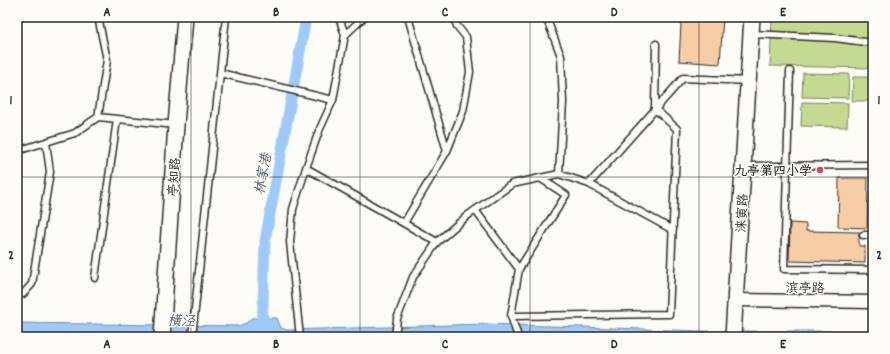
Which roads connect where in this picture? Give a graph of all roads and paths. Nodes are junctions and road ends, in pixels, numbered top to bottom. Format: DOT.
graph roads {
  1 [pos="98,17"];
  2 [pos="186,17"];
  3 [pos="226,17"];
  4 [pos="339,17"];
  5 [pos="364,17"];
  6 [pos="408,17"];
  7 [pos="454,17"];
  8 [pos="546,17"];
  9 [pos="752,17"];
  10 [pos="751,34"];
  11 [pos="345,35"];
  12 [pos="873,43"];
  13 [pos="656,44"];
  14 [pos="790,71"];
  15 [pos="220,73"];
  16 [pos="748,81"];
  17 [pos="333,100"];
  18 [pos="655,109"];
  19 [pos="98,117"];
  20 [pos="117,119"];
  21 [pos="176,125"];
  22 [pos="46,142"];
  23 [pos="17,151"];
  24 [pos="447,151"];
  25 [pos="873,165"];
  26 [pos="744,166"];
  27 [pos="787,166"];
  28 [pos="306,168"];
  29 [pos="559,174"];
  30 [pos="540,178"];
  31 [pos="589,184"];
  32 [pos="475,210"];
  33 [pos="404,224"];
  34 [pos="673,230"];
  35 [pos="863,235"];
  36 [pos="873,235"];
  37 [pos="437,242"];
  38 [pos="519,269"];
  39 [pos="873,270"];
  40 [pos="95,278"];
  41 [pos="17,293"];
  42 [pos="736,300"];
  43 [pos="873,302"];
  44 [pos="511,316"];
  45 [pos="733,331"];
  46 [pos="162,337"];
  47 [pos="192,337"];
  48 [pos="300,337"];
  49 [pos="395,337"];
  50 [pos="518,337"];
  1 -- 19 [label="lane"];
  2 -- 21 [label="street, 亭知路"];
  3 -- 15 [label="lane"];
  4 -- 11 [label="lane"];
  5 -- 11 [label="lane"];
  6 -- 24 [label="lane"];
  7 -- 24 [label="lane"];
  8 -- 29 [label="lane"];
  9 -- 10 [label="street, 涞寅路"];
  10 -- 12 [label="lane"];
  10 -- 16 [label="street, 涞寅路"];
  11 -- 17 [label="lane"];
  13 -- 18 [label="lane"];
  14 -- 27 [label="lane"];
  15 -- 17 [label="lane"];
  15 -- 47 [label="lane"];
  16 -- 18 [label="lane"];
  16 -- 26 [label="street, 涞寅路"];
  17 -- 28 [label="lane"];
  18 -- 31 [label="lane"];
  18 -- 34 [label="lane"];
  19 -- 20 [label="lane"];
  19 -- 22 [label="lane"];
  20 -- 21 [label="lane"];
  20 -- 40 [label="lane"];
  21 -- 46 [label="street, 亭知路"];
  22 -- 23 [label="lane"];
  22 -- 41 [label="lane"];
  24 -- 33 [label="lane"];
  25 -- 27 [label="lane"];
  26 -- 27 [label="lane"];
  26 -- 42 [label="street, 涞寅路"];
  27 -- 39 [label="lane"];
  28 -- 33 [label="lane"];
  28 -- 48 [label="lane"];
  29 -- 30 [label="lane"];
  29 -- 31 [label="lane"];
  30 -- 32 [label="lane"];
  30 -- 38 [label="lane"];
  31 -- 34 [label="lane"];
  32 -- 37 [label="lane"];
  32 -- 38 [label="lane"];
  33 -- 37 [label="lane"];
  34 -- 44 [label="lane"];
  35 -- 36 [label="lane"];
  37 -- 49 [label="lane"];
  38 -- 44 [label="lane"];
  42 -- 43 [label="street, 滨亭路"];
  42 -- 45 [label="street, 涞寅路"];
  44 -- 50 [label="lane"];
}
